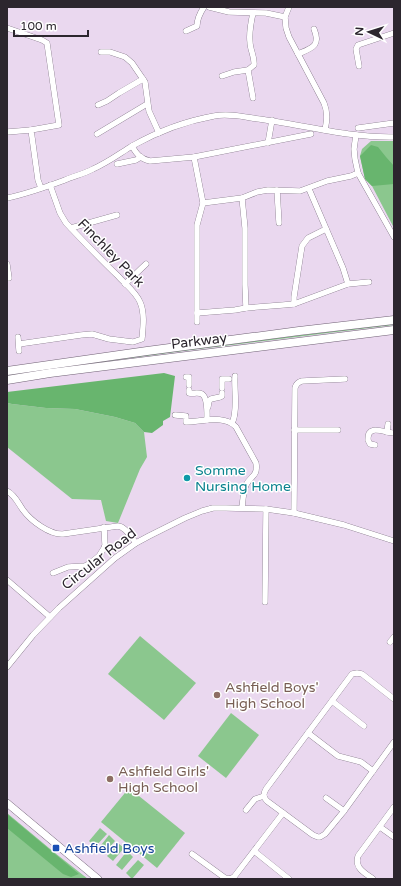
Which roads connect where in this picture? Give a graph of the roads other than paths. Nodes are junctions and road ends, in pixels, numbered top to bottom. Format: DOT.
graph roads {
  1 [pos="204,7"];
  2 [pos="209,7"];
  3 [pos="289,7"];
  4 [pos="242,10"];
  5 [pos="253,13"];
  6 [pos="285,17"];
  7 [pos="7,28"];
  8 [pos="314,28"];
  9 [pos="186,31"];
  10 [pos="394,33"];
  11 [pos="101,52"];
  12 [pos="298,54"];
  13 [pos="359,66"];
  14 [pos="248,70"];
  15 [pos="222,76"];
  16 [pos="143,79"];
  17 [pos="253,98"];
  18 [pos="147,104"];
  19 [pos="98,105"];
  20 [pos="272,120"];
  21 [pos="394,122"];
  22 [pos="372,126"];
  23 [pos="358,128"];
  24 [pos="31,130"];
  25 [pos="325,130"];
  26 [pos="7,132"];
  27 [pos="159,133"];
  28 [pos="97,134"];
  29 [pos="311,134"];
  30 [pos="356,135"];
  31 [pos="372,137"];
  32 [pos="394,137"];
  33 [pos="268,143"];
  34 [pos="132,146"];
  35 [pos="141,157"];
  36 [pos="194,157"];
  37 [pos="117,164"];
  38 [pos="358,173"];
  39 [pos="50,185"];
  40 [pos="41,188"];
  41 [pos="309,189"];
  42 [pos="277,190"];
  43 [pos="7,198"];
  44 [pos="242,198"];
  45 [pos="203,203"];
  46 [pos="117,215"];
  47 [pos="279,223"];
  48 [pos="71,228"];
  49 [pos="326,229"];
  50 [pos="394,237"];
  51 [pos="7,264"];
  52 [pos="146,264"];
  53 [pos="7,278"];
  54 [pos="369,282"];
  55 [pos="125,284"];
  56 [pos="348,284"];
  57 [pos="294,304"];
  58 [pos="246,308"];
  59 [pos="197,313"];
  60 [pos="394,320"];
  61 [pos="197,322"];
  62 [pos="394,330"];
  63 [pos="18,337"];
  64 [pos="19,344"];
  65 [pos="19,351"];
  66 [pos="7,371"];
  67 [pos="235,376"];
  68 [pos="186,378"];
  69 [pos="345,379"];
  70 [pos="7,380"];
  71 [pos="229,380"];
  72 [pos="207,409"];
  73 [pos="174,415"];
  74 [pos="207,420"];
  75 [pos="232,423"];
  76 [pos="388,424"];
  77 [pos="294,430"];
  78 [pos="338,430"];
  79 [pos="387,432"];
  80 [pos="394,433"];
  81 [pos="375,445"];
  82 [pos="7,491"];
  83 [pos="242,508"];
  84 [pos="266,509"];
  85 [pos="294,513"];
  86 [pos="104,527"];
  87 [pos="394,541"];
  88 [pos="136,543"];
  89 [pos="53,573"];
  90 [pos="7,580"];
  91 [pos="265,602"];
  92 [pos="50,617"];
  93 [pos="7,667"];
  94 [pos="394,699"];
  95 [pos="332,701"];
  96 [pos="364,726"];
  97 [pos="308,733"];
  98 [pos="394,742"];
  99 [pos="373,771"];
  100 [pos="264,796"];
  101 [pos="326,798"];
  102 [pos="7,803"];
  103 [pos="394,807"];
  104 [pos="246,810"];
  105 [pos="344,811"];
  106 [pos="283,813"];
  107 [pos="380,827"];
  108 [pos="394,837"];
  109 [pos="254,851"];
  110 [pos="192,854"];
  111 [pos="98,879"];
  112 [pos="289,879"];
  113 [pos="373,879"];
  1 -- 9 [label="street"];
  2 -- 4 [label="street"];
  3 -- 6 [label="street"];
  4 -- 5 [label="street"];
  5 -- 6 [label="street"];
  5 -- 14 [label="street"];
  6 -- 12 [label="street"];
  7 -- 24 [label="street"];
  8 -- 12 [label="street"];
  10 -- 13 [label="street"];
  11 -- 16 [label="street"];
  12 -- 25 [label="street"];
  14 -- 15 [label="street"];
  14 -- 17 [label="street"];
  16 -- 18 [label="street"];
  16 -- 19 [label="street"];
  18 -- 27 [label="street"];
  18 -- 28 [label="street"];
  20 -- 25 [label="street"];
  20 -- 27 [label="street"];
  20 -- 33 [label="street"];
  21 -- 22 [label="street"];
  22 -- 23 [label="street"];
  22 -- 31 [label="street"];
  24 -- 26 [label="street"];
  24 -- 40 [label="street"];
  25 -- 30 [label="street"];
  27 -- 34 [label="street"];
  29 -- 33 [label="street"];
  30 -- 31 [label="street"];
  30 -- 38 [label="street"];
  31 -- 32 [label="street"];
  33 -- 36 [label="street"];
  34 -- 35 [label="street"];
  34 -- 39 [label="street"];
  35 -- 36 [label="street"];
  35 -- 37 [label="street"];
  36 -- 45 [label="street"];
  38 -- 41 [label="street"];
  38 -- 50 [label="street"];
  39 -- 40 [label="street"];
  39 -- 48 [label="street, Finchley Park"];
  40 -- 43 [label="street"];
  41 -- 42 [label="street"];
  41 -- 49 [label="street"];
  42 -- 44 [label="street"];
  42 -- 47 [label="street"];
  44 -- 45 [label="street"];
  44 -- 58 [label="street"];
  45 -- 59 [label="street"];
  46 -- 48 [label="street"];
  48 -- 55 [label="street, Finchley Park"];
  49 -- 56 [label="street"];
  49 -- 57 [label="street"];
  51 -- 53 [label="street"];
  52 -- 55 [label="street"];
  54 -- 56 [label="street"];
  55 -- 64 [label="street, Finchley Park"];
  56 -- 57 [label="street"];
  57 -- 58 [label="street"];
  58 -- 59 [label="street"];
  59 -- 61 [label="street"];
  60 -- 66 [label="highway, Parkway"];
  62 -- 70 [label="highway, Parkway"];
  63 -- 64 [label="street"];
  64 -- 65 [label="street"];
  67 -- 75 [label="street"];
  68 -- 72 [label="street"];
  69 -- 77 [label="street"];
  71 -- 72 [label="street"];
  72 -- 74 [label="street"];
  73 -- 74 [label="street"];
  74 -- 75 [label="street"];
  75 -- 83 [label="street"];
  76 -- 79 [label="street"];
  77 -- 78 [label="street"];
  77 -- 85 [label="street"];
  79 -- 80 [label="street"];
  79 -- 81 [label="street"];
  82 -- 86 [label="street"];
  83 -- 84 [label="street, Circular Road"];
  83 -- 88 [label="street, Circular Road"];
  84 -- 85 [label="street, Circular Road"];
  84 -- 91 [label="street"];
  85 -- 87 [label="street, Circular Road"];
  86 -- 88 [label="street"];
  86 -- 89 [label="street"];
  88 -- 92 [label="street, Circular Road"];
  90 -- 92 [label="street"];
  92 -- 93 [label="street, Circular Road"];
  94 -- 95 [label="street"];
  95 -- 96 [label="street"];
  95 -- 97 [label="street"];
  97 -- 99 [label="street"];
  97 -- 100 [label="street"];
  98 -- 99 [label="street"];
  99 -- 105 [label="street"];
  100 -- 104 [label="street"];
  100 -- 106 [label="street"];
  101 -- 105 [label="street"];
  102 -- 111 [label="main road"];
  103 -- 107 [label="street"];
  105 -- 106 [label="street"];
  106 -- 109 [label="street"];
  107 -- 108 [label="street"];
  107 -- 113 [label="street"];
  109 -- 110 [label="street"];
  109 -- 112 [label="street"];
}
